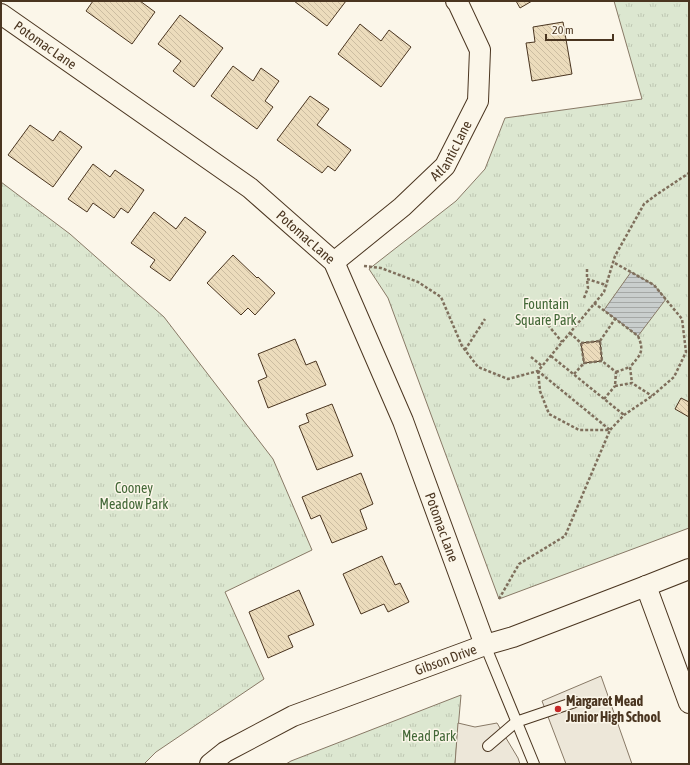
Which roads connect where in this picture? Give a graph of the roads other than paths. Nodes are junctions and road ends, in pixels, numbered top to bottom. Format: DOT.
graph roads {
  1 [pos="456,1"];
  2 [pos="1,14"];
  3 [pos="334,262"];
  4 [pos="689,569"];
  5 [pos="646,586"];
  6 [pos="485,645"];
  7 [pos="575,702"];
  8 [pos="689,703"];
  9 [pos="516,722"];
  10 [pos="488,746"];
  11 [pos="210,764"];
  12 [pos="534,764"];
  1 -- 3 [label="street, Atlantic Lane"];
  2 -- 3 [label="street, Potomac Lane"];
  3 -- 6 [label="street, Potomac Lane"];
  4 -- 5 [label="street, Gibson Drive"];
  5 -- 6 [label="street, Gibson Drive"];
  5 -- 8 [label="street"];
  6 -- 9 [label="lane"];
  6 -- 11 [label="street, Gibson Drive"];
  7 -- 9 [label="lane"];
  9 -- 10 [label="lane"];
  9 -- 12 [label="lane"];
}
